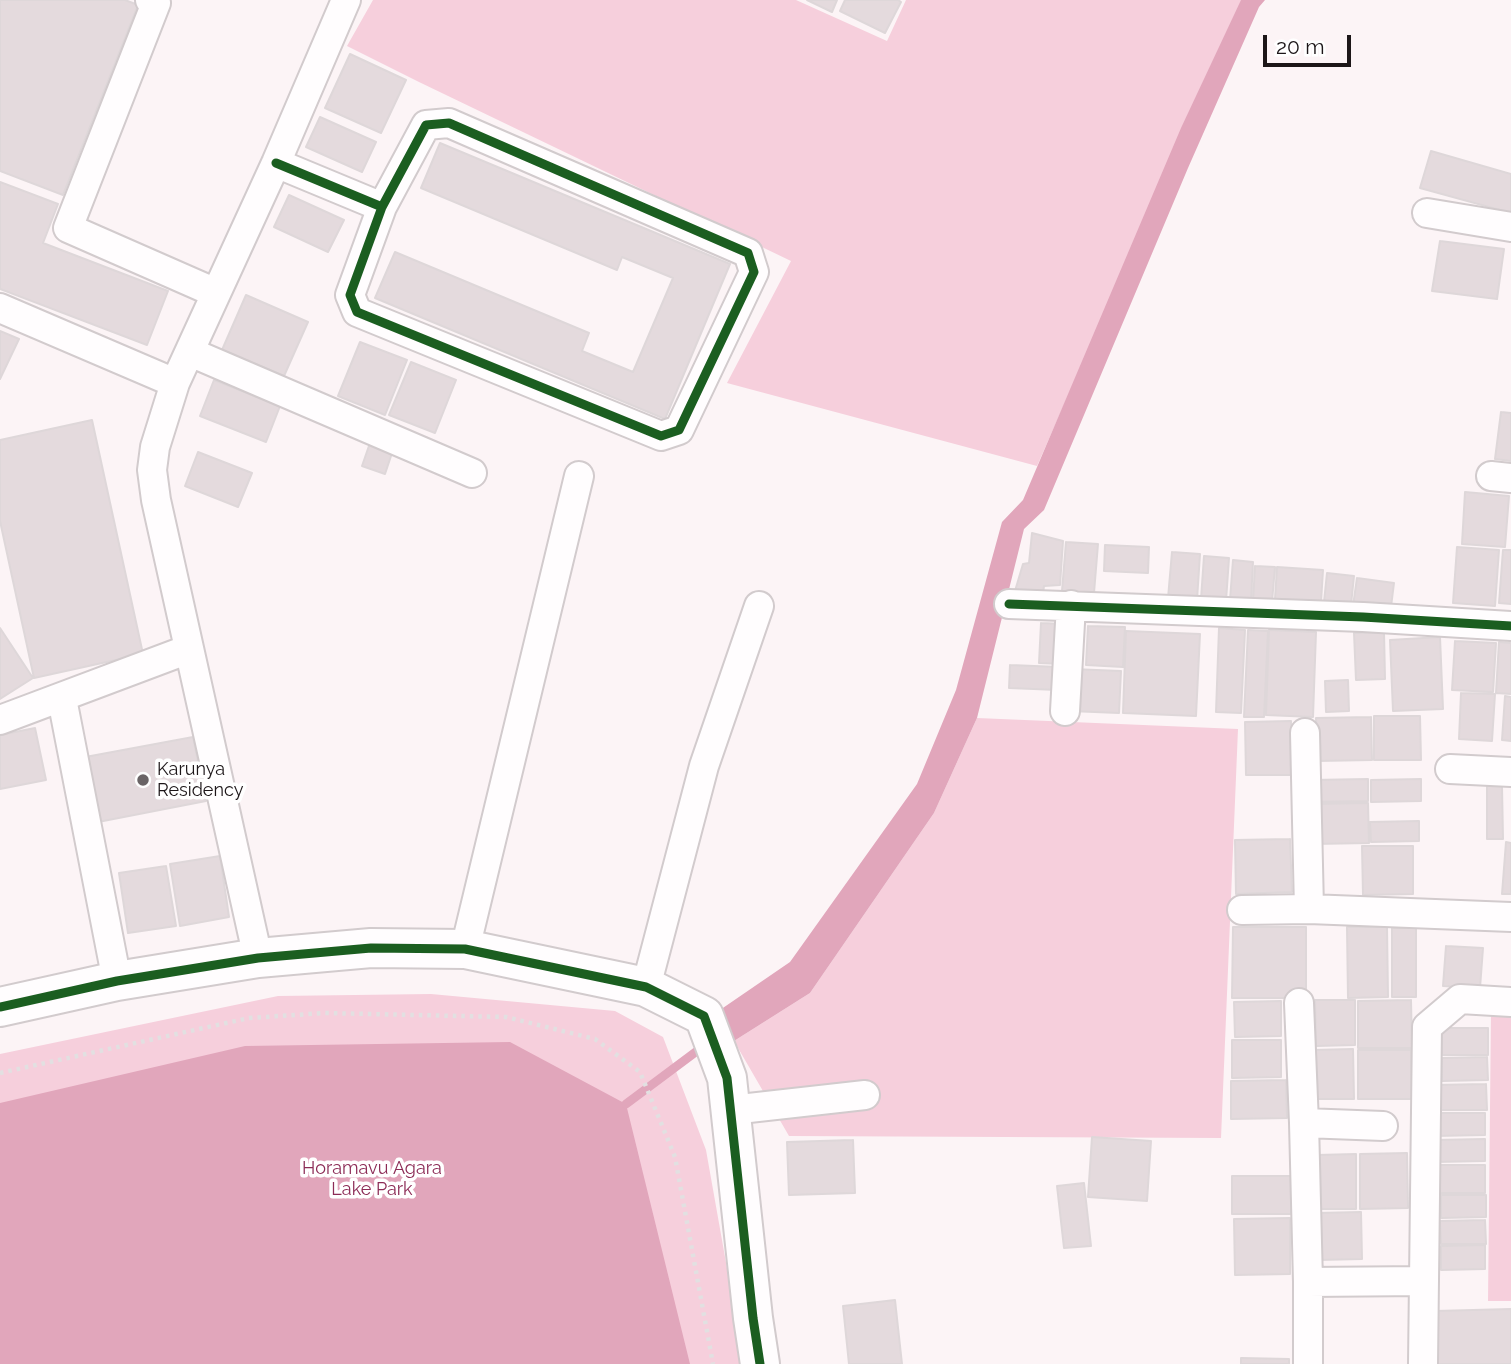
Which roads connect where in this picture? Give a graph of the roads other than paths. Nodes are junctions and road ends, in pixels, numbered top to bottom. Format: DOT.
graph roads {
  1 [pos="150,0"];
  2 [pos="346,0"];
  3 [pos="276,163"];
  4 [pos="382,207"];
  5 [pos="1427,213"];
  6 [pos="1511,227"];
  7 [pos="216,293"];
  8 [pos="0,308"];
  9 [pos="190,352"];
  10 [pos="175,383"];
  11 [pos="472,473"];
  12 [pos="579,476"];
  13 [pos="1009,604"];
  14 [pos="759,606"];
  15 [pos="1071,606"];
  16 [pos="1511,626"];
  17 [pos="189,649"];
  18 [pos="64,709"];
  19 [pos="1065,711"];
  20 [pos="0,720"];
  21 [pos="1305,733"];
  22 [pos="1450,769"];
  23 [pos="1511,772"];
  24 [pos="1310,909"];
  25 [pos="1242,910"];
  26 [pos="1511,917"];
  27 [pos="466,949"];
  28 [pos="258,958"];
  29 [pos="117,981"];
  30 [pos="646,987"];
  31 [pos="1511,1002"];
  32 [pos="1299,1003"];
  33 [pos="0,1007"];
  34 [pos="865,1095"];
  35 [pos="731,1110"];
  36 [pos="1304,1123"];
  37 [pos="1383,1126"];
  38 [pos="1423,1281"];
  39 [pos="1308,1282"];
  40 [pos="760,1364"];
  41 [pos="1308,1364"];
  42 [pos="1423,1364"];
  1 -- 7 [label="street"];
  2 -- 3 [label="street"];
  3 -- 4 [label="street"];
  3 -- 7 [label="street"];
  4 -- 4 [label="street"];
  5 -- 6 [label="street"];
  7 -- 9 [label="street"];
  8 -- 10 [label="street"];
  9 -- 10 [label="street"];
  9 -- 11 [label="street"];
  10 -- 17 [label="street"];
  12 -- 27 [label="street"];
  13 -- 15 [label="street"];
  14 -- 30 [label="street"];
  15 -- 16 [label="street"];
  15 -- 19 [label="street"];
  17 -- 20 [label="street"];
  17 -- 28 [label="street"];
  18 -- 29 [label="street"];
  21 -- 24 [label="street"];
  22 -- 23 [label="street"];
  24 -- 25 [label="street"];
  24 -- 26 [label="street"];
  27 -- 28 [label="street"];
  27 -- 30 [label="street"];
  28 -- 29 [label="street"];
  29 -- 33 [label="street"];
  30 -- 35 [label="street"];
  31 -- 38 [label="street"];
  32 -- 36 [label="street"];
  34 -- 35 [label="street"];
  35 -- 40 [label="street"];
  36 -- 37 [label="street"];
  36 -- 39 [label="street"];
  38 -- 39 [label="street"];
  38 -- 42 [label="street"];
  39 -- 41 [label="street"];
}
